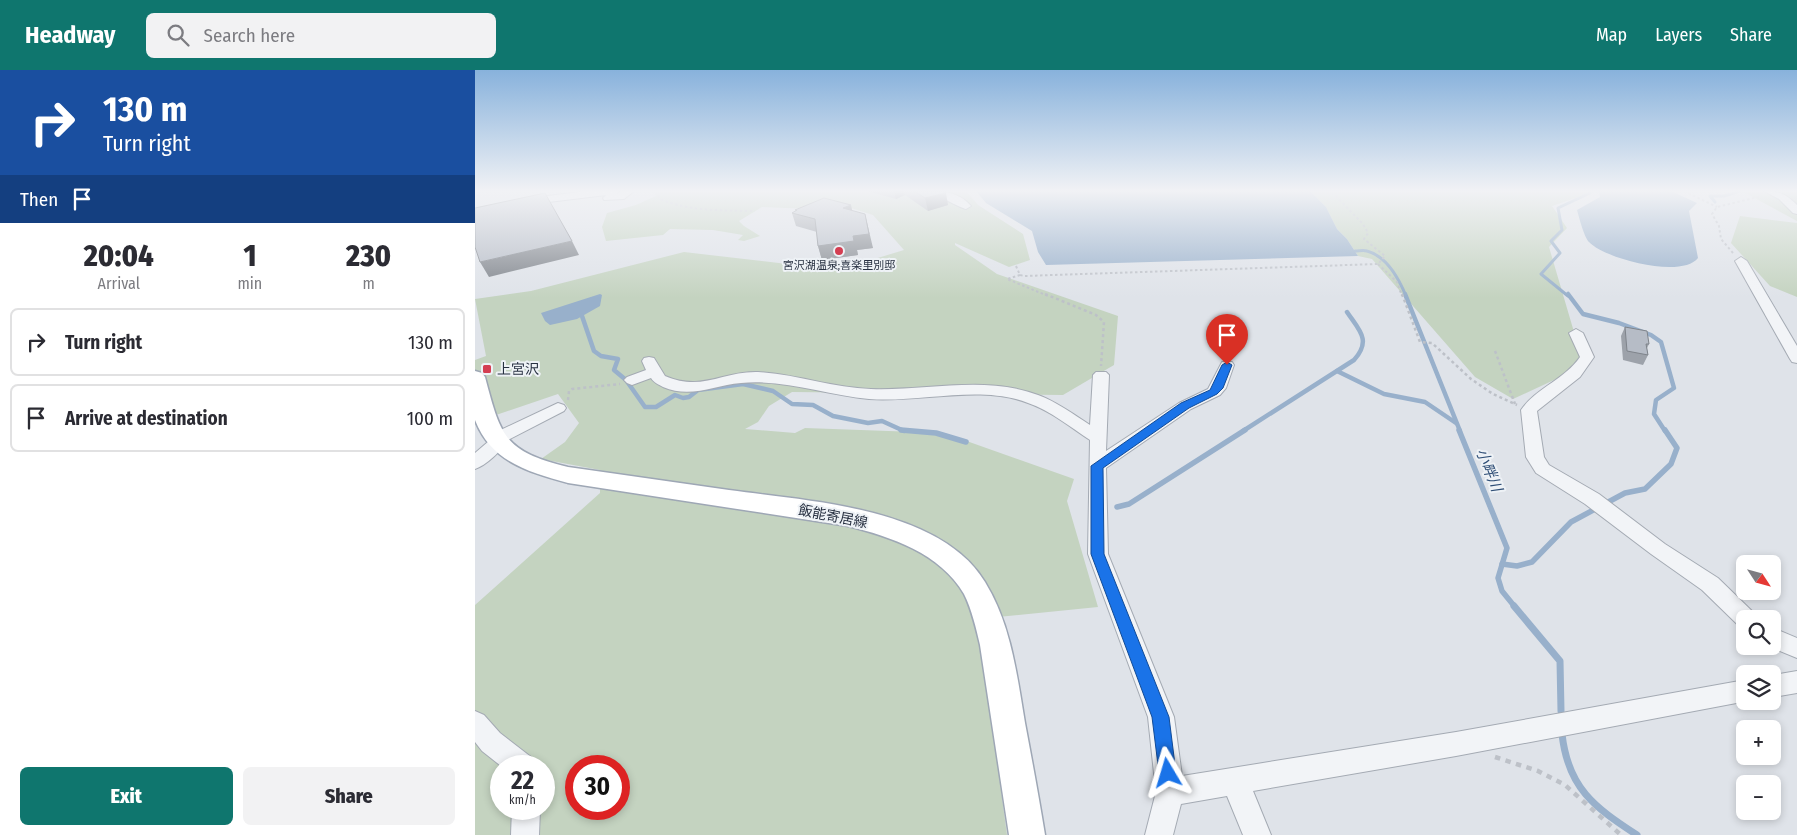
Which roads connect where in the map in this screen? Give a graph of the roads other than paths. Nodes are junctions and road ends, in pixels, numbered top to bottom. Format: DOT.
graph roads {
  1 [pos="1741,261"];
  2 [pos="1576,333"];
  3 [pos="1797,359"];
  4 [pos="1227,365"];
  5 [pos="1101,375"];
  6 [pos="475,376"];
  7 [pos="632,380"];
  8 [pos="558,408"];
  9 [pos="1097,438"];
  10 [pos="497,440"];
  11 [pos="475,464"];
  12 [pos="1097,466"];
  13 [pos="1737,610"];
  14 [pos="1781,641"];
  15 [pos="1797,648"];
  16 [pos="1797,682"];
  17 [pos="1781,685"];
  18 [pos="1736,693"];
  19 [pos="475,723"];
  20 [pos="508,755"];
  21 [pos="1235,780"];
  22 [pos="1170,792"];
  23 [pos="526,820"];
  24 [pos="525,835"];
  25 [pos="1027,835"];
  26 [pos="1159,835"];
  27 [pos="1257,835"];
  1 -- 3 [label="street"];
  2 -- 13 [label="street"];
  4 -- 12 [label="street"];
  5 -- 9 [label="street"];
  6 -- 10 [label="main road, 飯能寄居線"];
  7 -- 9 [label="street"];
  8 -- 10 [label="street"];
  9 -- 12 [label="street"];
  10 -- 11 [label="street"];
  10 -- 25 [label="main road, 飯能寄居線"];
  12 -- 22 [label="street"];
  14 -- 15 [label="street"];
  16 -- 17 [label="street"];
  18 -- 21 [label="street"];
  19 -- 20 [label="street"];
  21 -- 22 [label="street"];
  21 -- 27 [label="street"];
  22 -- 26 [label="street"];
  23 -- 24 [label="street"];
}
